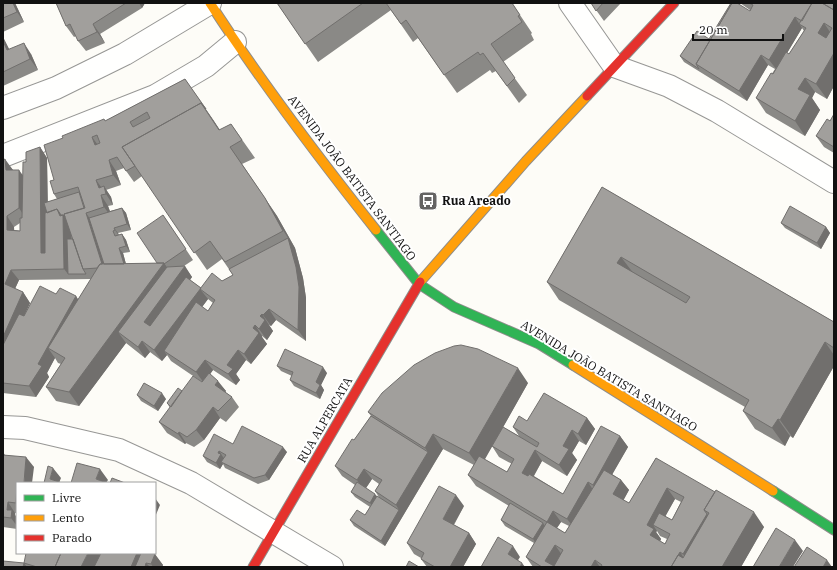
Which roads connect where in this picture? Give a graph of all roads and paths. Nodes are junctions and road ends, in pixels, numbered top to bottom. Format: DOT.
graph roads {
  1 [pos="210,3"];
  2 [pos="570,3"];
  3 [pos="674,3"];
  4 [pos="235,42"];
  5 [pos="614,66"];
  6 [pos="3,108"];
  7 [pos="3,156"];
  8 [pos="834,182"];
  9 [pos="418,284"];
  10 [pos="3,427"];
  11 [pos="834,530"];
  12 [pos="273,533"];
  13 [pos="252,567"];
  14 [pos="332,567"];
  1 -- 4 [label="street, AVENIDA JOÃO BATISTA SANTIAGO"];
  1 -- 6 [label="street"];
  2 -- 5 [label="street"];
  3 -- 5 [label="street"];
  4 -- 7 [label="street"];
  4 -- 9 [label="street, AVENIDA JOÃO BATISTA SANTIAGO"];
  5 -- 8 [label="street"];
  5 -- 9 [label="street"];
  9 -- 11 [label="street, AVENIDA JOÃO BATISTA SANTIAGO"];
  9 -- 12 [label="street, RUA ALPERCATA"];
  10 -- 12 [label="street"];
  12 -- 13 [label="street, RUA ALPERCATA"];
  12 -- 14 [label="street"];
}
